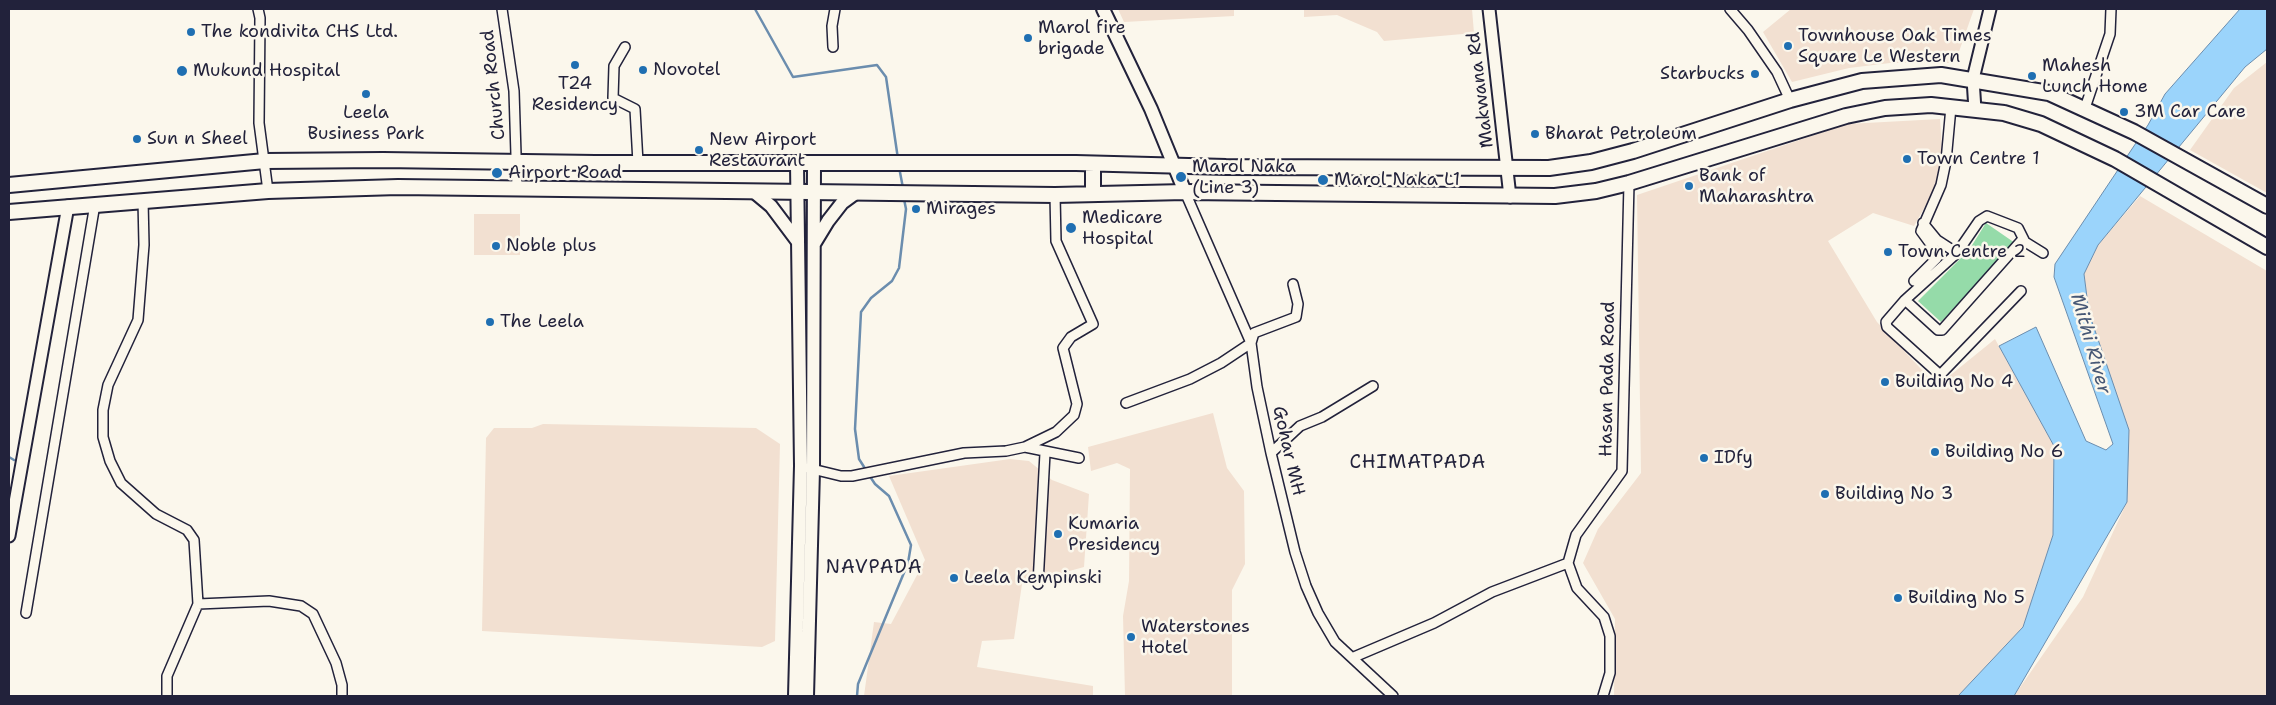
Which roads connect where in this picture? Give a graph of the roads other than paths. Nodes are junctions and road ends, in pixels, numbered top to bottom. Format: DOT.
graph roads {
  1 [pos="258,9"];
  2 [pos="502,9"];
  3 [pos="835,9"];
  4 [pos="1104,9"];
  5 [pos="1489,9"];
  6 [pos="1730,9"];
  7 [pos="1990,9"];
  8 [pos="2111,9"];
  9 [pos="624,47"];
  10 [pos="833,47"];
  11 [pos="1973,79"];
  12 [pos="1790,100"];
  13 [pos="1951,107"];
  14 [pos="2085,108"];
  15 [pos="1975,110"];
  16 [pos="265,161"];
  17 [pos="517,162"];
  18 [pos="638,163"];
  19 [pos="797,164"];
  20 [pos="814,164"];
  21 [pos="1093,164"];
  22 [pos="1172,166"];
  23 [pos="1508,168"];
  24 [pos="1629,183"];
  25 [pos="9,185"];
  26 [pos="517,187"];
  27 [pos="268,191"];
  28 [pos="753,191"];
  29 [pos="815,191"];
  30 [pos="797,192"];
  31 [pos="857,192"];
  32 [pos="1185,192"];
  33 [pos="1093,193"];
  34 [pos="1055,195"];
  35 [pos="1510,197"];
  36 [pos="143,200"];
  37 [pos="95,204"];
  38 [pos="68,206"];
  39 [pos="2267,206"];
  40 [pos="9,212"];
  41 [pos="1924,223"];
  42 [pos="2024,240"];
  43 [pos="798,242"];
  44 [pos="814,244"];
  45 [pos="2267,247"];
  46 [pos="1958,253"];
  47 [pos="2043,253"];
  48 [pos="1914,281"];
  49 [pos="1293,284"];
  50 [pos="2021,291"];
  51 [pos="1906,300"];
  52 [pos="1251,343"];
  53 [pos="1373,386"];
  54 [pos="1126,403"];
  55 [pos="1025,447"];
  56 [pos="1045,453"];
  57 [pos="1271,453"];
  58 [pos="1079,458"];
  59 [pos="807,468"];
  60 [pos="9,536"];
  61 [pos="1568,563"];
  62 [pos="1038,584"];
  63 [pos="198,604"];
  64 [pos="26,613"];
  65 [pos="1354,658"];
  66 [pos="167,696"];
  67 [pos="342,696"];
  68 [pos="795,696"];
  69 [pos="807,696"];
  70 [pos="1393,696"];
  71 [pos="1603,696"];
  1 -- 16 [label="street"];
  2 -- 17 [label="street, Church Road"];
  3 -- 10 [label="street"];
  4 -- 22 [label="main road"];
  5 -- 23 [label="street, Makwana Rd"];
  6 -- 12 [label="street"];
  7 -- 11 [label="street"];
  8 -- 14 [label="street"];
  9 -- 18 [label="street"];
  11 -- 12 [label="main road"];
  11 -- 14 [label="main road"];
  11 -- 15 [label="street"];
  12 -- 23 [label="main road"];
  13 -- 15 [label="main road"];
  13 -- 24 [label="main road"];
  13 -- 41 [label="street"];
  14 -- 39 [label="main road"];
  15 -- 45 [label="main road"];
  16 -- 17 [label="main road"];
  16 -- 25 [label="main road"];
  16 -- 27 [label="street"];
  17 -- 18 [label="main road"];
  17 -- 26 [label="street, Church Road"];
  18 -- 19 [label="main road"];
  19 -- 20 [label="main road"];
  19 -- 30 [label="main road"];
  20 -- 21 [label="main road"];
  20 -- 29 [label="main road"];
  21 -- 22 [label="main road"];
  21 -- 33 [label="main road"];
  22 -- 23 [label="main road"];
  22 -- 32 [label="main road"];
  23 -- 35 [label="street, Makwana Rd"];
  24 -- 35 [label="main road"];
  24 -- 61 [label="street, Hasan Pada Road"];
  26 -- 27 [label="main road"];
  26 -- 28 [label="main road"];
  27 -- 36 [label="main road"];
  28 -- 30 [label="main road"];
  28 -- 43 [label="main road"];
  29 -- 30 [label="main road"];
  29 -- 31 [label="main road"];
  29 -- 44 [label="main road"];
  30 -- 43 [label="main road"];
  31 -- 34 [label="main road"];
  31 -- 44 [label="main road"];
  32 -- 33 [label="main road"];
  32 -- 35 [label="main road"];
  32 -- 52 [label="street, Gohar MH"];
  33 -- 34 [label="main road"];
  34 -- 55 [label="street"];
  36 -- 37 [label="main road"];
  36 -- 63 [label="street"];
  37 -- 38 [label="main road"];
  37 -- 64 [label="street"];
  38 -- 40 [label="main road"];
  38 -- 60 [label="street"];
  41 -- 46 [label="street"];
  41 -- 48 [label="street"];
  42 -- 46 [label="street"];
  42 -- 47 [label="street"];
  42 -- 51 [label="street"];
  43 -- 59 [label="main road"];
  44 -- 59 [label="main road"];
  46 -- 51 [label="street"];
  49 -- 52 [label="street"];
  50 -- 51 [label="street"];
  52 -- 54 [label="street"];
  52 -- 57 [label="street, Gohar MH"];
  53 -- 57 [label="street"];
  55 -- 56 [label="street"];
  55 -- 59 [label="street"];
  56 -- 58 [label="street"];
  56 -- 62 [label="street"];
  57 -- 65 [label="street, Gohar MH"];
  59 -- 68 [label="main road"];
  59 -- 69 [label="main road"];
  61 -- 65 [label="street"];
  61 -- 71 [label="street"];
  63 -- 66 [label="street"];
  63 -- 67 [label="street"];
  65 -- 70 [label="street, Gohar MH"];
}
